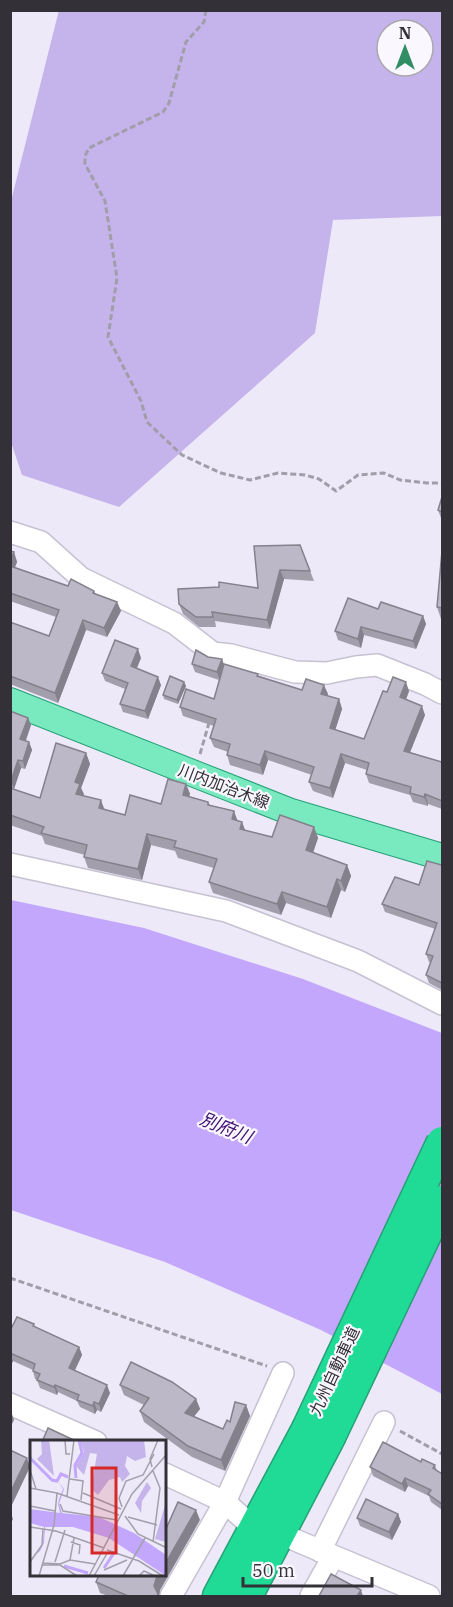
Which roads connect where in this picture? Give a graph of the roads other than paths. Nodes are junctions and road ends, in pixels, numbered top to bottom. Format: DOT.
graph roads {
  1 [pos="10,532"];
  2 [pos="442,693"];
  3 [pos="10,701"];
  4 [pos="442,857"];
  5 [pos="10,864"];
  6 [pos="442,1004"];
  7 [pos="442,1142"];
  8 [pos="442,1202"];
  9 [pos="283,1373"];
  10 [pos="10,1404"];
  11 [pos="384,1422"];
  12 [pos="318,1433"];
  13 [pos="91,1440"];
  14 [pos="166,1474"];
  15 [pos="225,1502"];
  16 [pos="246,1521"];
  17 [pos="295,1540"];
  18 [pos="327,1554"];
  19 [pos="171,1596"];
  20 [pos="218,1596"];
  21 [pos="247,1596"];
  22 [pos="311,1596"];
  23 [pos="429,1596"];
  1 -- 2 [label="street"];
  3 -- 4 [label="main road, 川内加治木線"];
  5 -- 6 [label="street"];
  7 -- 12 [label="highway, 九州自動車道, bridge"];
  8 -- 12 [label="highway, 九州自動車道, bridge"];
  9 -- 15 [label="street"];
  10 -- 13 [label="street"];
  11 -- 18 [label="street"];
  12 -- 20 [label="highway, 九州自動車道"];
  12 -- 21 [label="highway, 九州自動車道"];
  14 -- 15 [label="street"];
  15 -- 16 [label="street"];
  15 -- 19 [label="street"];
  17 -- 18 [label="street"];
  18 -- 22 [label="street"];
  18 -- 23 [label="street"];
}
